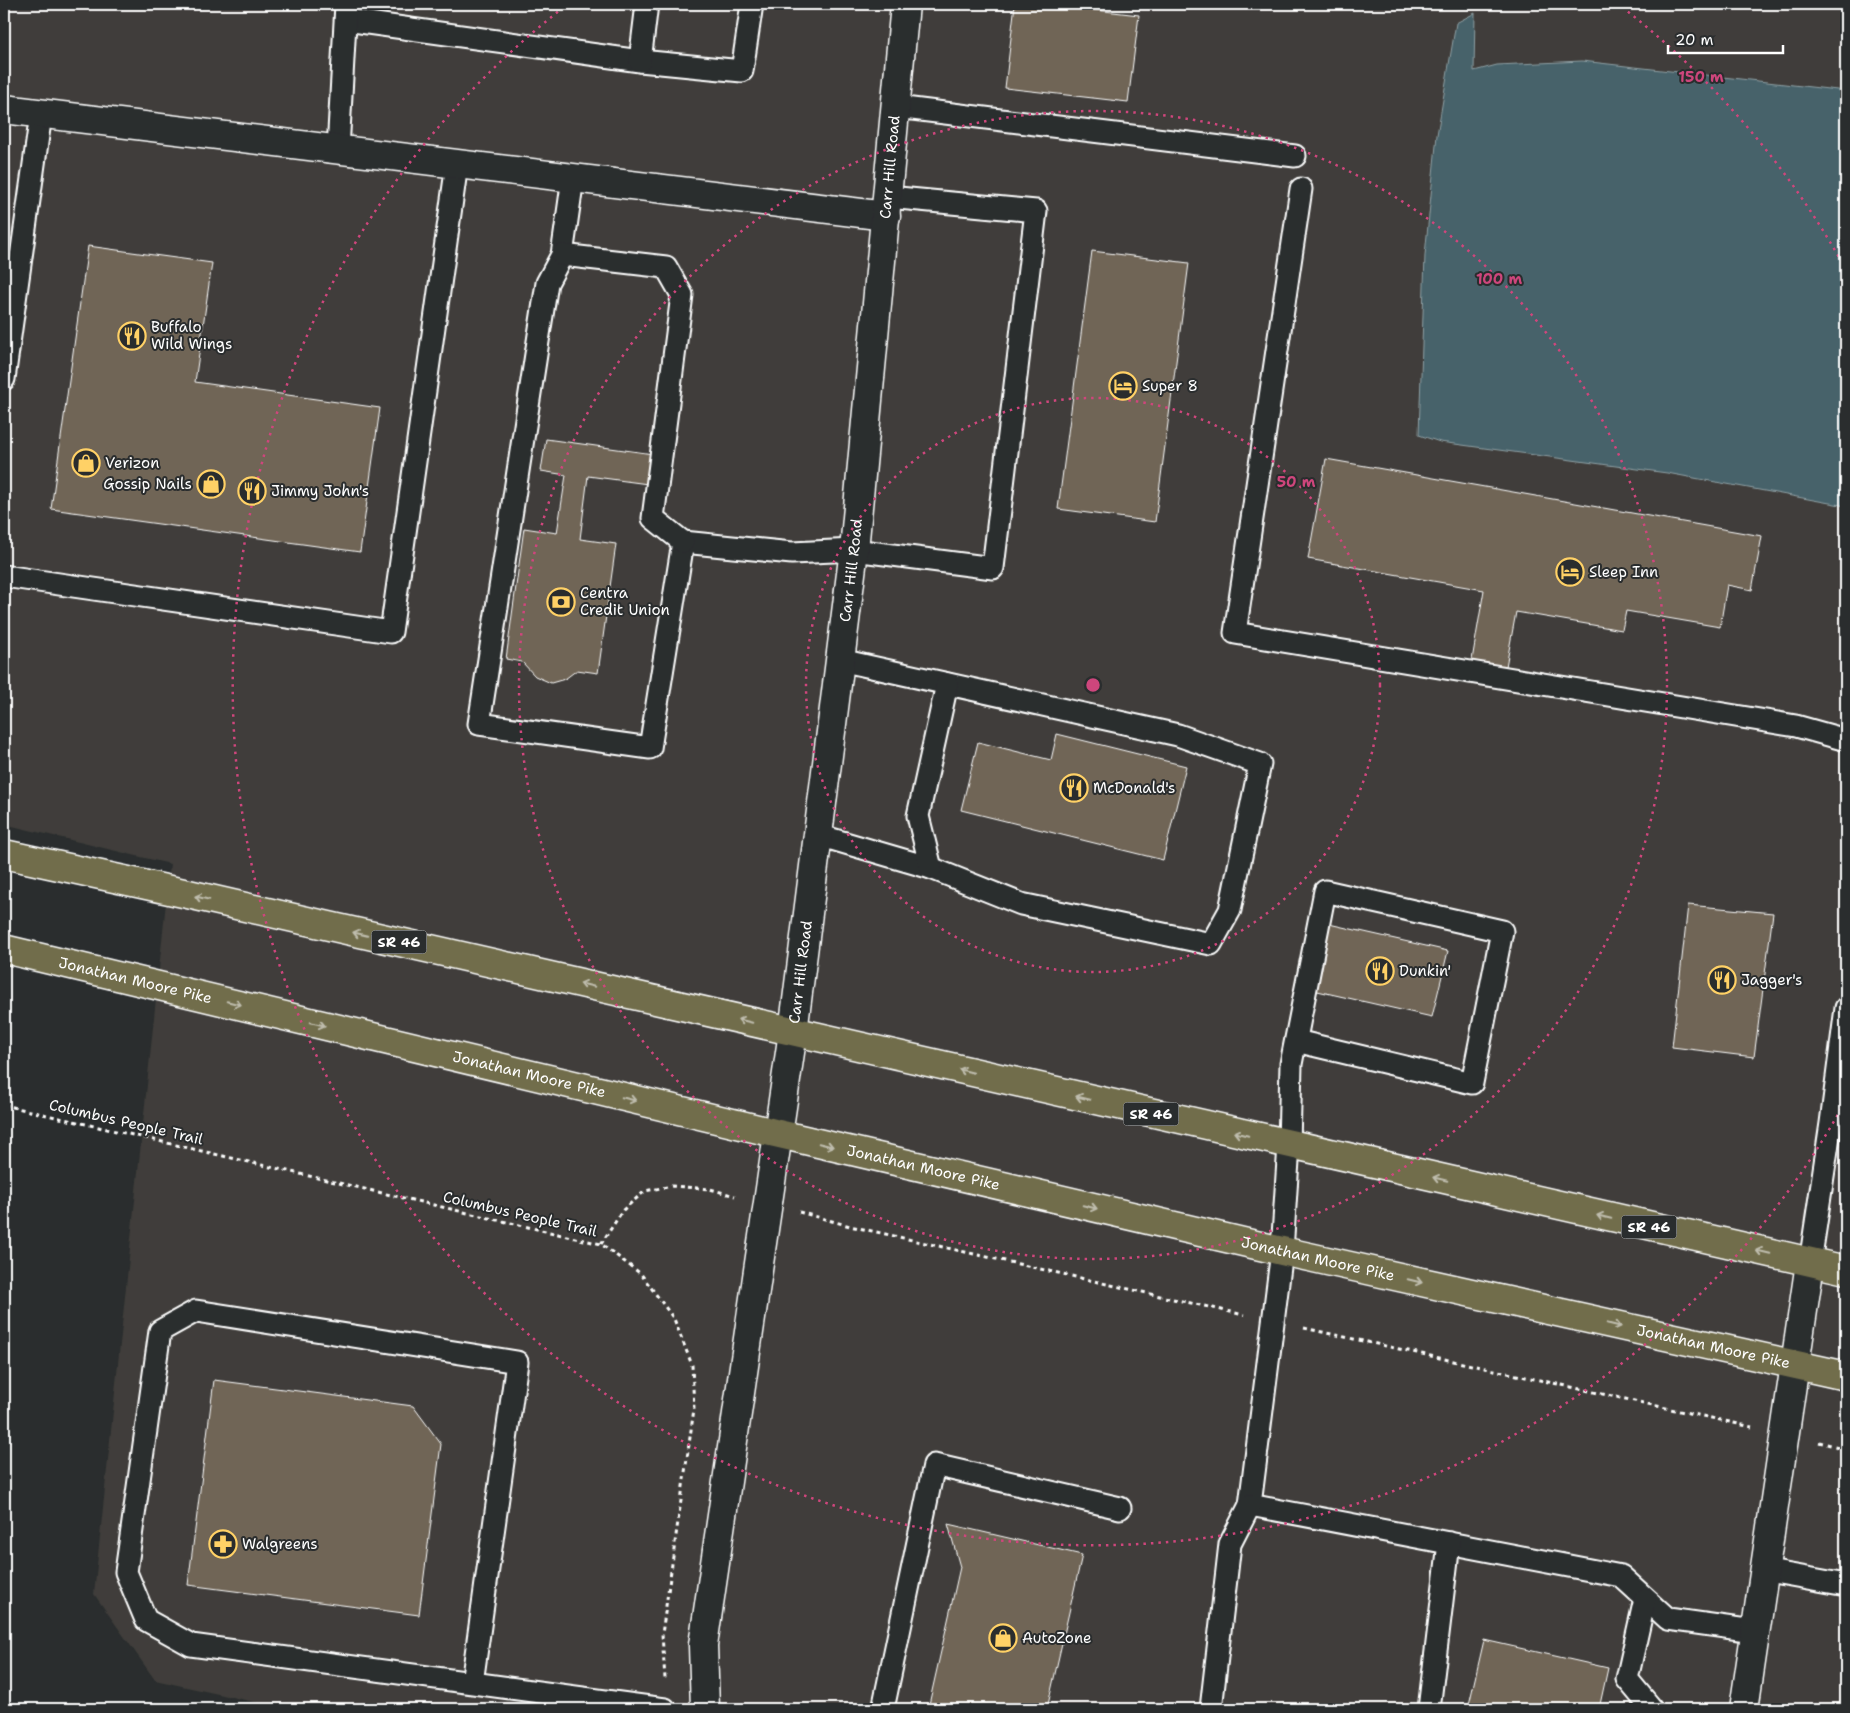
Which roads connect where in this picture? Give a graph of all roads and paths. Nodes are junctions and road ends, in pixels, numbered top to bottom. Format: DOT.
graph roads {
  1 [pos="647,4"];
  2 [pos="752,4"];
  3 [pos="905,4"];
  4 [pos="346,12"];
  5 [pos="640,61"];
  6 [pos="896,107"];
  7 [pos="4,109"];
  8 [pos="42,114"];
  9 [pos="338,150"];
  10 [pos="1295,156"];
  11 [pos="457,164"];
  12 [pos="573,178"];
  13 [pos="1301,189"];
  14 [pos="887,207"];
  15 [pos="562,255"];
  16 [pos="4,379"];
  17 [pos="683,542"];
  18 [pos="854,550"];
  19 [pos="4,576"];
  20 [pos="840,660"];
  21 [pos="947,684"];
  22 [pos="1846,740"];
  23 [pos="818,835"];
  24 [pos="4,854"];
  25 [pos="930,868"];
  26 [pos="4,949"];
  27 [pos="1846,1008"];
  28 [pos="793,1032"];
  29 [pos="1296,1040"];
  30 [pos="4,1105"];
  31 [pos="779,1134"];
  32 [pos="1289,1145"];
  33 [pos="710,1189"];
  34 [pos="850,1226"];
  35 [pos="601,1244"];
  36 [pos="1282,1251"];
  37 [pos="1810,1263"];
  38 [pos="1846,1270"];
  39 [pos="1248,1315"];
  40 [pos="1301,1327"];
  41 [pos="1795,1365"];
  42 [pos="1846,1376"];
  43 [pos="1740,1424"];
  44 [pos="1836,1446"];
  45 [pos="1846,1449"];
  46 [pos="1250,1505"];
  47 [pos="1120,1508"];
  48 [pos="1449,1543"];
  49 [pos="1764,1570"];
  50 [pos="1846,1585"];
  51 [pos="1645,1599"];
  52 [pos="1754,1631"];
  53 [pos="472,1683"];
  54 [pos="665,1683"];
  55 [pos="665,1709"];
  56 [pos="706,1709"];
  57 [pos="883,1709"];
  58 [pos="1212,1709"];
  59 [pos="1429,1709"];
  60 [pos="1652,1709"];
  61 [pos="1744,1709"];
  1 -- 5 [label="lane"];
  2 -- 5 [label="lane"];
  3 -- 6 [label="street, Carr Hill Road"];
  4 -- 5 [label="lane"];
  4 -- 9 [label="lane"];
  6 -- 10 [label="lane"];
  6 -- 14 [label="street, Carr Hill Road"];
  7 -- 8 [label="street"];
  8 -- 9 [label="street"];
  8 -- 16 [label="lane"];
  9 -- 11 [label="street"];
  11 -- 12 [label="street"];
  11 -- 19 [label="lane"];
  12 -- 14 [label="street"];
  12 -- 15 [label="lane"];
  13 -- 22 [label="lane"];
  14 -- 18 [label="street, Carr Hill Road"];
  14 -- 18 [label="lane"];
  15 -- 17 [label="lane"];
  15 -- 17 [label="lane"];
  17 -- 18 [label="lane"];
  18 -- 20 [label="street, Carr Hill Road"];
  20 -- 21 [label="lane"];
  20 -- 23 [label="street, Carr Hill Road"];
  21 -- 25 [label="lane"];
  21 -- 25 [label="lane"];
  23 -- 25 [label="lane"];
  23 -- 28 [label="street, Carr Hill Road"];
  28 -- 24 [label="highway, SR 46, one-way"];
  26 -- 31 [label="highway, Jonathan Moore Pike, one-way"];
  27 -- 37 [label="lane"];
  28 -- 31 [label="street, Carr Hill Road"];
  32 -- 28 [label="highway, SR 46, one-way"];
  29 -- 29 [label="lane"];
  29 -- 32 [label="lane"];
  30 -- 35 [label="path, Columbus People Trail"];
  31 -- 36 [label="highway, Jonathan Moore Pike, one-way"];
  31 -- 56 [label="street, Carr Hill Road"];
  32 -- 36 [label="lane"];
  37 -- 32 [label="highway, SR 46, one-way"];
  33 -- 35 [label="path"];
  34 -- 39 [label="path"];
  35 -- 54 [label="path, Columbus People Trail"];
  36 -- 41 [label="highway, Jonathan Moore Pike, one-way"];
  36 -- 46 [label="lane"];
  37 -- 38 [label="highway, SR 46"];
  37 -- 41 [label="street"];
  40 -- 43 [label="path"];
  41 -- 42 [label="highway, Jonathan Moore Pike"];
  41 -- 49 [label="street"];
  44 -- 45 [label="path"];
  46 -- 48 [label="lane"];
  46 -- 58 [label="lane"];
  47 -- 57 [label="lane"];
  48 -- 51 [label="lane"];
  48 -- 59 [label="lane"];
  49 -- 50 [label="lane"];
  49 -- 52 [label="street"];
  51 -- 52 [label="lane"];
  51 -- 60 [label="lane"];
  52 -- 61 [label="street"];
  53 -- 53 [label="lane"];
  53 -- 55 [label="lane"];
}
